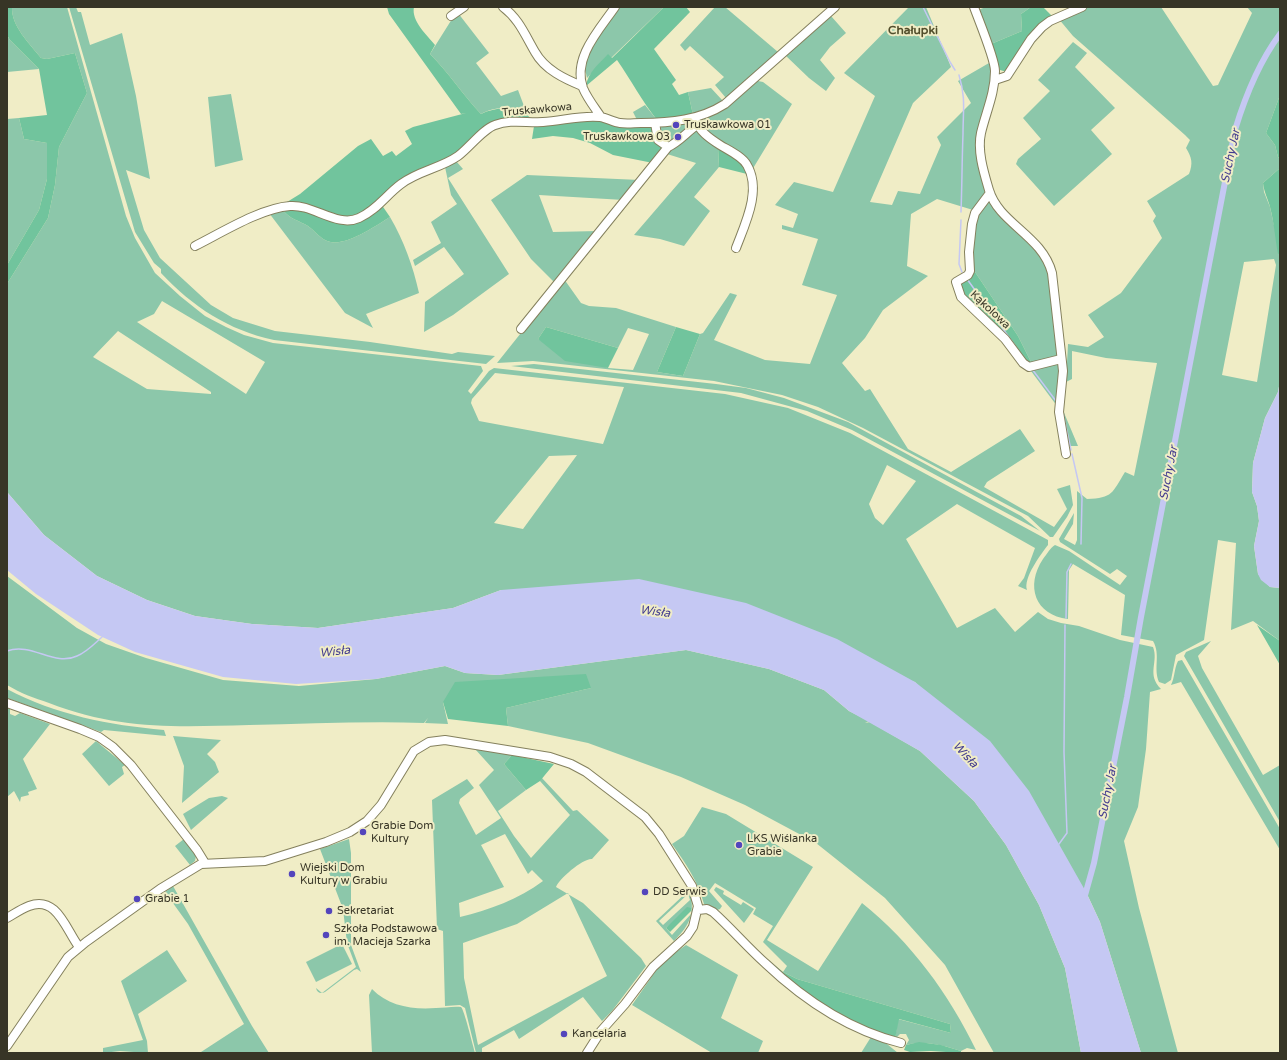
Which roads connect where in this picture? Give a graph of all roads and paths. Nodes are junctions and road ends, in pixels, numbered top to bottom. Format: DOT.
graph roads {
  1 [pos="464,7"];
  2 [pos="503,7"];
  3 [pos="615,7"];
  4 [pos="835,7"];
  5 [pos="974,7"];
  6 [pos="1082,7"];
  7 [pos="451,16"];
  8 [pos="995,80"];
  9 [pos="582,86"];
  10 [pos="601,117"];
  11 [pos="696,122"];
  12 [pos="655,123"];
  13 [pos="668,147"];
  14 [pos="990,192"];
  15 [pos="195,246"];
  16 [pos="736,248"];
  17 [pos="521,329"];
  18 [pos="1062,359"];
  19 [pos="1066,454"];
  20 [pos="7,703"];
  21 [pos="205,863"];
  22 [pos="698,910"];
  23 [pos="7,918"];
  24 [pos="79,947"];
  25 [pos="901,1043"];
  26 [pos="7,1046"];
  27 [pos="587,1053"];
  1 -- 7 [label="street"];
  2 -- 9 [label="street"];
  3 -- 9 [label="street"];
  4 -- 11 [label="street, Truskawkowa"];
  5 -- 8 [label="street"];
  6 -- 8 [label="street"];
  8 -- 14 [label="street"];
  9 -- 10 [label="street"];
  10 -- 12 [label="street, Truskawkowa"];
  10 -- 15 [label="street, Truskawkowa"];
  11 -- 12 [label="street, Truskawkowa"];
  11 -- 13 [label="street"];
  11 -- 16 [label="street"];
  12 -- 13 [label="street"];
  13 -- 17 [label="street"];
  14 -- 18 [label="street"];
  14 -- 18 [label="street, Kąkolowa"];
  18 -- 19 [label="street"];
  20 -- 21 [label="street"];
  21 -- 22 [label="street"];
  21 -- 24 [label="street"];
  22 -- 25 [label="street"];
  22 -- 27 [label="street"];
  23 -- 24 [label="street"];
  24 -- 26 [label="street"];
}
